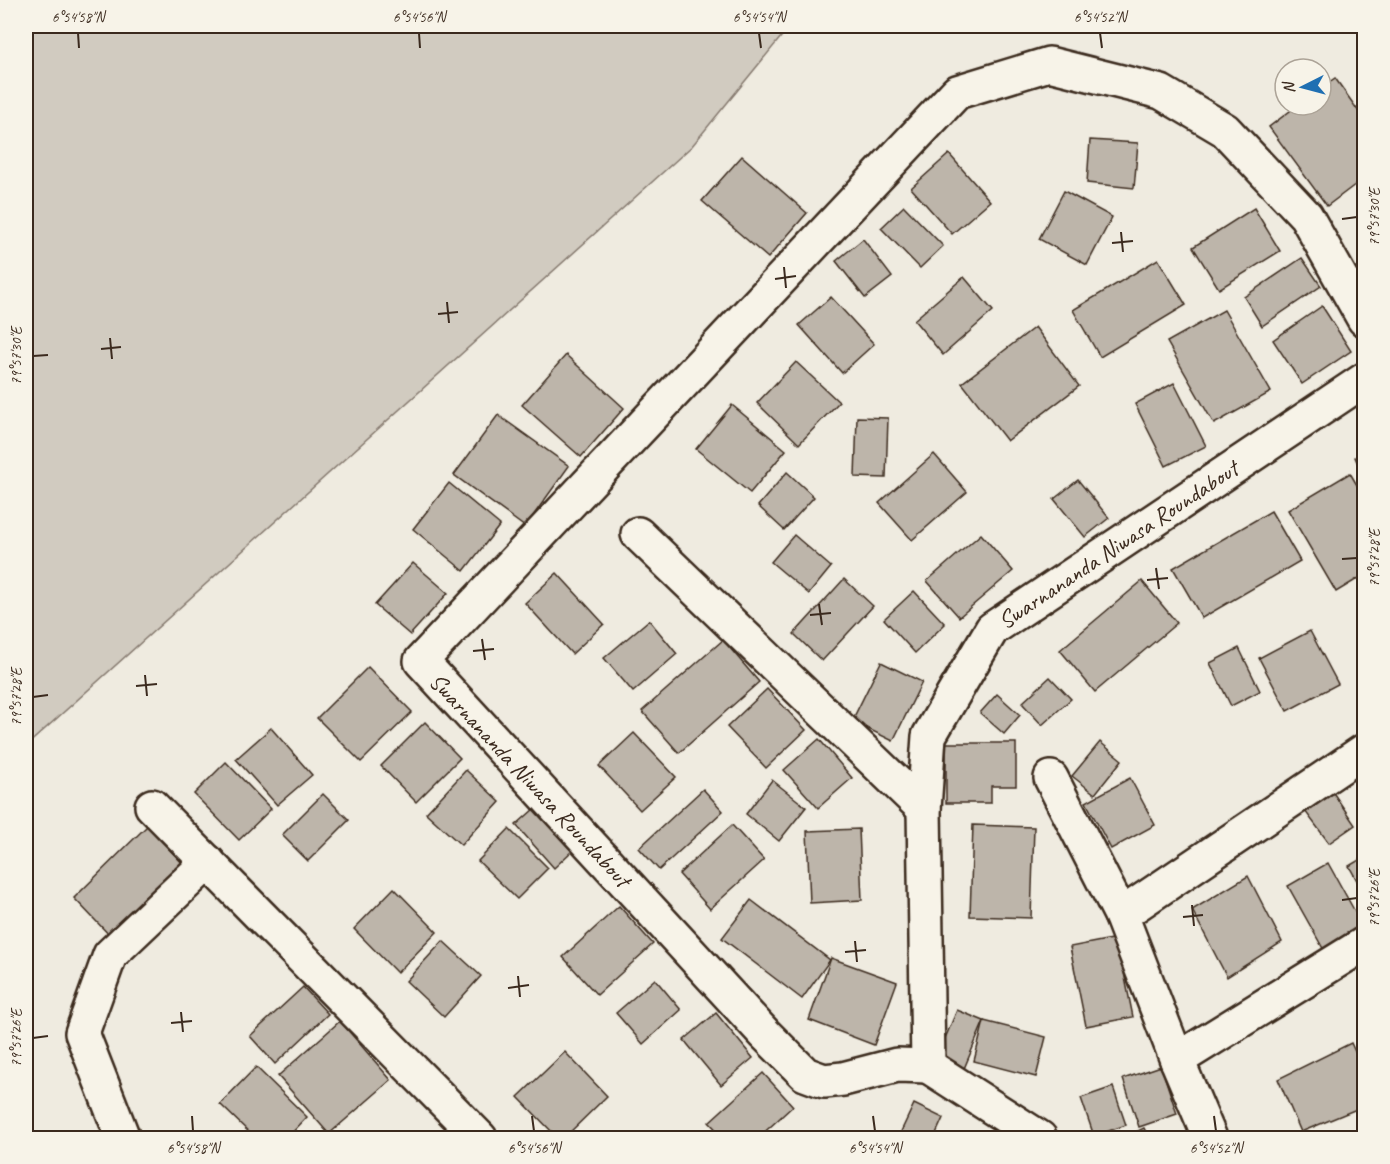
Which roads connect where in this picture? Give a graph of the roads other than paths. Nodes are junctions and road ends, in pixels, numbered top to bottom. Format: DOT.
graph roads {
  1 [pos="1365,319"];
  2 [pos="1365,380"];
  3 [pos="638,534"];
  4 [pos="1365,751"];
  5 [pos="1051,778"];
  6 [pos="152,806"];
  7 [pos="924,809"];
  8 [pos="208,862"];
  9 [pos="1121,915"];
  10 [pos="1365,944"];
  11 [pos="1177,1060"];
  12 [pos="928,1066"];
  13 [pos="123,1138"];
  14 [pos="480,1138"];
  15 [pos="1040,1138"];
  16 [pos="1210,1138"];
  1 -- 12 [label="street, Swarnananda Niwasa Roundabout"];
  2 -- 7 [label="street, Swarnananda Niwasa Roundabout"];
  3 -- 7 [label="street"];
  4 -- 9 [label="street"];
  5 -- 9 [label="street"];
  6 -- 8 [label="street"];
  7 -- 12 [label="street, Swarnananda Niwasa Roundabout"];
  8 -- 13 [label="street"];
  8 -- 14 [label="street"];
  9 -- 11 [label="street"];
  10 -- 11 [label="street"];
  11 -- 16 [label="street"];
  12 -- 15 [label="street"];
}
